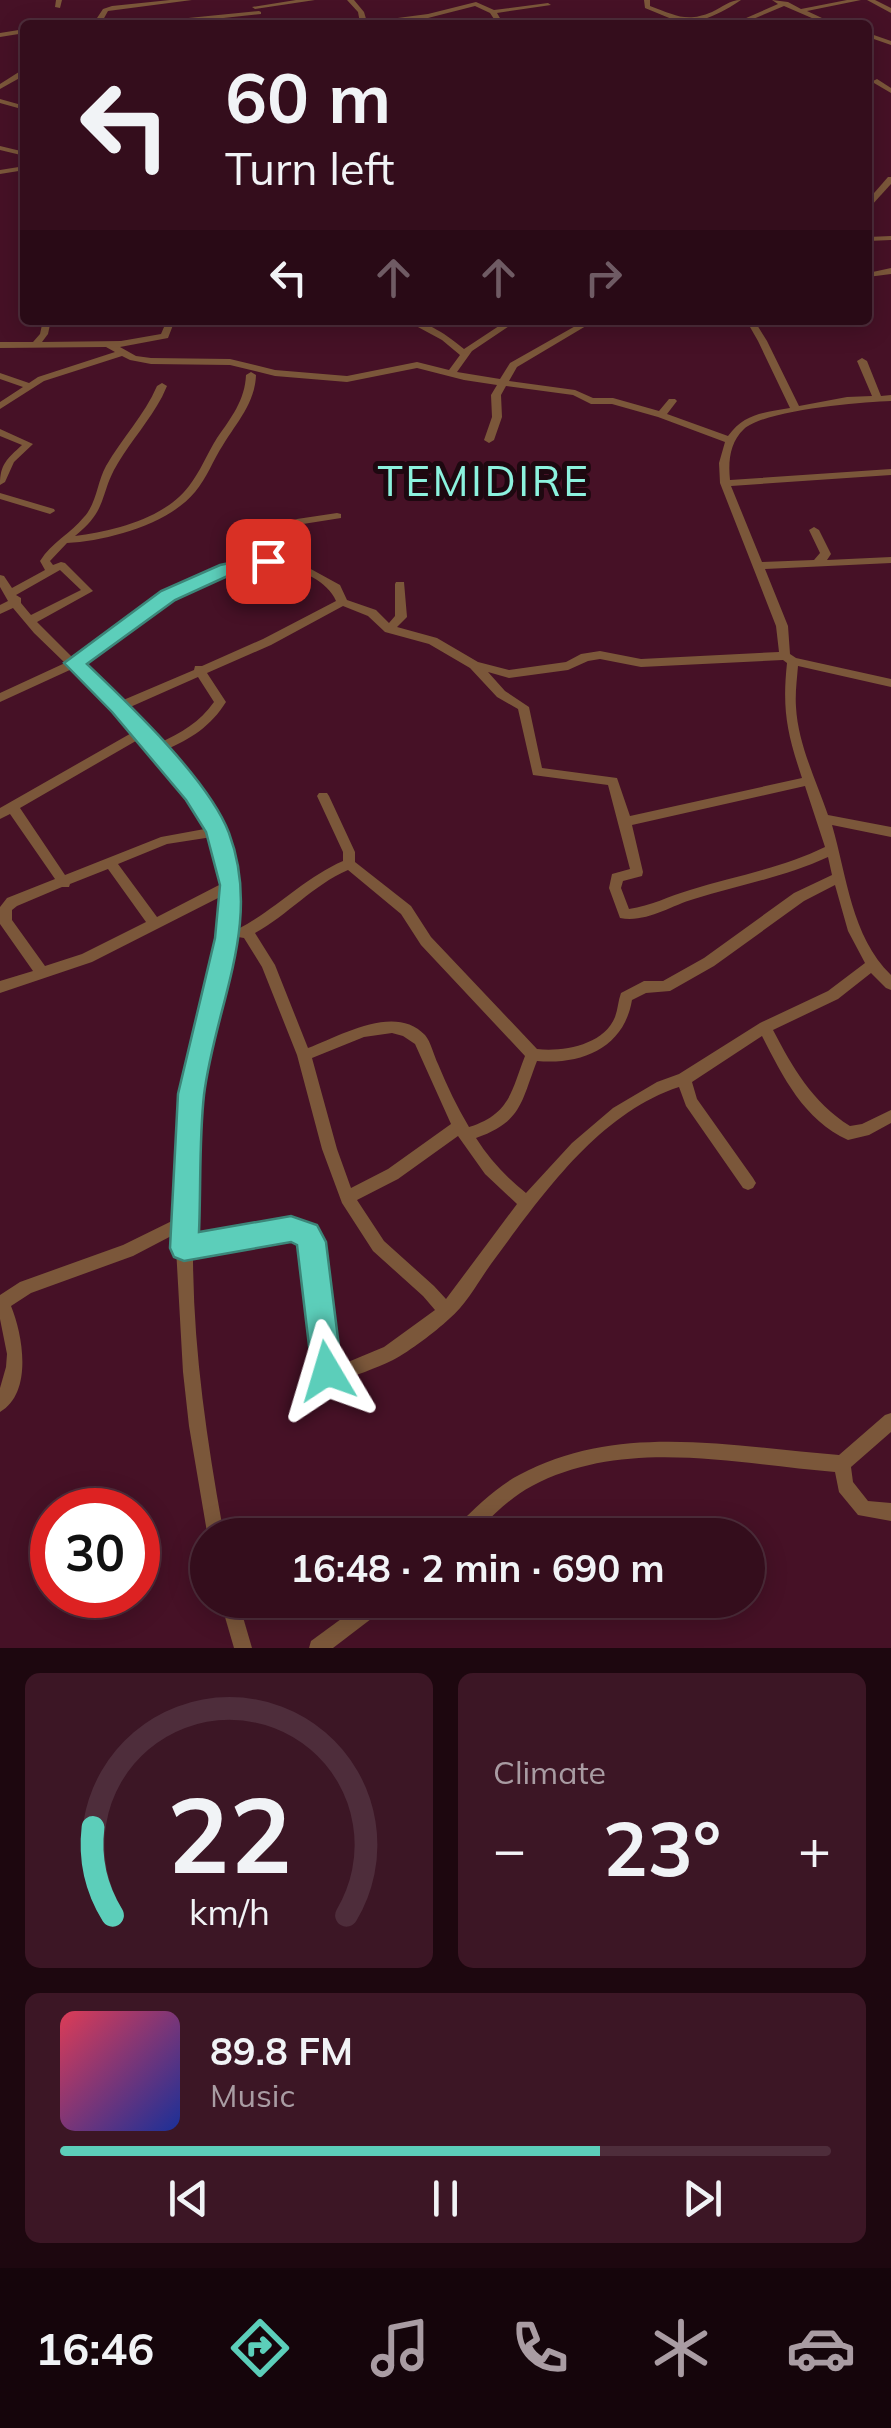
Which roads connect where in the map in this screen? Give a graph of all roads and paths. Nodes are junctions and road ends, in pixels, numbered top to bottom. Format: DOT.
graph roads {
  1 [pos="190,0"];
  2 [pos="312,0"];
  3 [pos="647,0"];
  4 [pos="738,0"];
  5 [pos="776,0"];
  6 [pos="858,0"];
  7 [pos="870,0"];
  8 [pos="296,1"];
  9 [pos="786,3"];
  10 [pos="256,6"];
  11 [pos="548,6"];
  12 [pos="802,10"];
  13 [pos="891,11"];
  14 [pos="493,12"];
  15 [pos="435,14"];
  16 [pos="100,19"];
  17 [pos="191,19"];
  18 [pos="93,20"];
  19 [pos="182,20"];
  20 [pos="201,20"];
  21 [pos="225,20"];
  22 [pos="413,20"];
  23 [pos="439,20"];
  24 [pos="498,20"];
  25 [pos="681,20"];
  26 [pos="693,20"];
  27 [pos="745,20"];
  28 [pos="823,20"];
  29 [pos="891,79"];
  30 [pos="891,90"];
  31 [pos="46,325"];
  32 [pos="169,325"];
  33 [pos="419,325"];
  34 [pos="496,325"];
  35 [pos="505,325"];
  36 [pos="583,325"];
  37 [pos="754,325"];
  38 [pos="500,328"];
  39 [pos="36,344"];
  40 [pos="108,344"];
  41 [pos="0,345"];
  42 [pos="121,353"];
  43 [pos="464,353"];
  44 [pos="862,361"];
  45 [pos="450,374"];
  46 [pos="251,375"];
  47 [pos="0,376"];
  48 [pos="502,382"];
  49 [pos="29,386"];
  50 [pos="162,386"];
  51 [pos="876,398"];
  52 [pos="891,398"];
  53 [pos="672,400"];
  54 [pos="0,406"];
  55 [pos="795,408"];
  56 [pos="661,415"];
  57 [pos="0,432"];
  58 [pos="489,440"];
  59 [pos="729,440"];
  60 [pos="891,472"];
  61 [pos="0,482"];
  62 [pos="726,483"];
  63 [pos="0,496"];
  64 [pos="50,511"];
  65 [pos="338,516"];
  66 [pos="814,530"];
  67 [pos="62,540"];
  68 [pos="891,560"];
  69 [pos="268,561"];
  70 [pos="816,563"];
  71 [pos="759,566"];
  72 [pos="53,568"];
  73 [pos="0,578"];
  74 [pos="400,584"];
  75 [pos="13,598"];
  76 [pos="342,602"];
  77 [pos="0,610"];
  78 [pos="32,620"];
  79 [pos="389,630"];
  80 [pos="789,658"];
  81 [pos="74,663"];
  82 [pos="474,665"];
  83 [pos="199,669"];
  84 [pos="891,683"];
  85 [pos="0,698"];
  86 [pos="120,707"];
  87 [pos="142,732"];
  88 [pos="157,749"];
  89 [pos="808,781"];
  90 [pos="323,796"];
  91 [pos="7,811"];
  92 [pos="824,819"];
  93 [pos="625,822"];
  94 [pos="217,831"];
  95 [pos="891,832"];
  96 [pos="831,850"];
  97 [pos="112,864"];
  98 [pos="349,864"];
  99 [pos="838,878"];
  100 [pos="64,883"];
  101 [pos="232,885"];
  102 [pos="3,923"];
  103 [pos="156,926"];
  104 [pos="247,931"];
  105 [pos="227,938"];
  106 [pos="870,966"];
  107 [pos="42,973"];
  108 [pos="891,984"];
  109 [pos="0,987"];
  110 [pos="765,1028"];
  111 [pos="304,1055"];
  112 [pos="533,1055"];
  113 [pos="684,1079"];
  114 [pos="891,1116"];
  115 [pos="462,1132"];
  116 [pos="748,1183"];
  117 [pos="346,1198"];
  118 [pos="527,1204"];
  119 [pos="186,1221"];
  120 [pos="184,1248"];
  121 [pos="1,1304"];
  122 [pos="446,1312"];
  123 [pos="0,1404"];
  124 [pos="891,1421"];
  125 [pos="842,1464"];
  126 [pos="891,1512"];
  127 [pos="213,1518"];
  128 [pos="480,1518"];
  129 [pos="235,1618"];
  130 [pos="358,1618"];
  131 [pos="243,1648"];
  132 [pos="318,1648"];
  1 -- 16 [label="street"];
  1 -- 17 [label="street"];
  2 -- 8 [label="street"];
  3 -- 25 [label="street"];
  4 -- 26 [label="street"];
  5 -- 9 [label="street"];
  6 -- 12 [label="street"];
  7 -- 13 [label="street"];
  8 -- 10 [label="street"];
  9 -- 12 [label="street"];
  9 -- 27 [label="street"];
  10 -- 21 [label="street"];
  11 -- 14 [label="street"];
  12 -- 28 [label="street"];
  14 -- 15 [label="street"];
  14 -- 24 [label="street"];
  15 -- 22 [label="street"];
  15 -- 23 [label="street"];
  16 -- 18 [label="street"];
  17 -- 19 [label="street"];
  17 -- 20 [label="street"];
  29 -- 30 [label="street"];
  31 -- 39 [label="street"];
  32 -- 40 [label="street"];
  33 -- 43 [label="street"];
  34 -- 38 [label="street"];
  35 -- 38 [label="street"];
  36 -- 48 [label="street"];
  37 -- 55 [label="street"];
  38 -- 43 [label="street"];
  39 -- 40 [label="street"];
  39 -- 41 [label="street"];
  40 -- 42 [label="street"];
  42 -- 45 [label="street"];
  42 -- 49 [label="street"];
  43 -- 45 [label="street"];
  44 -- 51 [label="street"];
  45 -- 48 [label="street"];
  46 -- 67 [label="street"];
  47 -- 49 [label="street"];
  48 -- 56 [label="street"];
  48 -- 58 [label="street"];
  49 -- 54 [label="street"];
  50 -- 67 [label="street"];
  51 -- 52 [label="street"];
  51 -- 55 [label="street"];
  53 -- 56 [label="street"];
  55 -- 59 [label="street"];
  56 -- 59 [label="street"];
  57 -- 61 [label="street"];
  59 -- 62 [label="street"];
  60 -- 62 [label="street"];
  62 -- 71 [label="street"];
  63 -- 64 [label="street"];
  65 -- 69 [label="street"];
  66 -- 70 [label="street"];
  67 -- 72 [label="street"];
  68 -- 70 [label="street"];
  69 -- 76 [label="street"];
  69 -- 81 [label="street"];
  70 -- 71 [label="street"];
  71 -- 80 [label="street"];
  72 -- 75 [label="street"];
  72 -- 78 [label="street"];
  73 -- 75 [label="street"];
  74 -- 79 [label="street"];
  75 -- 77 [label="street"];
  75 -- 78 [label="street"];
  76 -- 79 [label="street"];
  76 -- 83 [label="street"];
  78 -- 81 [label="street"];
  79 -- 82 [label="street"];
  80 -- 82 [label="street"];
  80 -- 84 [label="street"];
  80 -- 89 [label="street"];
  81 -- 85 [label="street"];
  81 -- 86 [label="street"];
  82 -- 93 [label="street"];
  83 -- 86 [label="street"];
  83 -- 88 [label="street"];
  86 -- 87 [label="street"];
  87 -- 88 [label="street"];
  87 -- 91 [label="street"];
  88 -- 94 [label="street"];
  89 -- 92 [label="street"];
  89 -- 93 [label="street"];
  90 -- 98 [label="street"];
  91 -- 100 [label="street"];
  92 -- 95 [label="street"];
  92 -- 96 [label="street"];
  93 -- 96 [label="street"];
  94 -- 97 [label="street"];
  94 -- 101 [label="street"];
  96 -- 99 [label="street"];
  97 -- 100 [label="street"];
  97 -- 103 [label="street"];
  98 -- 104 [label="street"];
  98 -- 112 [label="street"];
  99 -- 106 [label="street"];
  99 -- 112 [label="street"];
  100 -- 102 [label="street"];
  101 -- 103 [label="street"];
  101 -- 105 [label="street"];
  102 -- 107 [label="street"];
  103 -- 107 [label="street"];
  104 -- 105 [label="street"];
  104 -- 111 [label="street"];
  105 -- 119 [label="street"];
  106 -- 108 [label="street"];
  106 -- 110 [label="street"];
  107 -- 109 [label="street"];
  110 -- 113 [label="street"];
  110 -- 114 [label="street"];
  111 -- 115 [label="street"];
  111 -- 117 [label="street"];
  112 -- 115 [label="street"];
  113 -- 116 [label="street"];
  113 -- 118 [label="street"];
  115 -- 117 [label="street"];
  115 -- 118 [label="street"];
  117 -- 122 [label="street"];
  118 -- 122 [label="street"];
  119 -- 120 [label="street"];
  119 -- 121 [label="street"];
  120 -- 122 [label="street"];
  120 -- 127 [label="street"];
  121 -- 123 [label="street"];
  124 -- 125 [label="street"];
  125 -- 126 [label="street"];
  125 -- 128 [label="street"];
  129 -- 131 [label="street"];
  130 -- 132 [label="street"];
}
